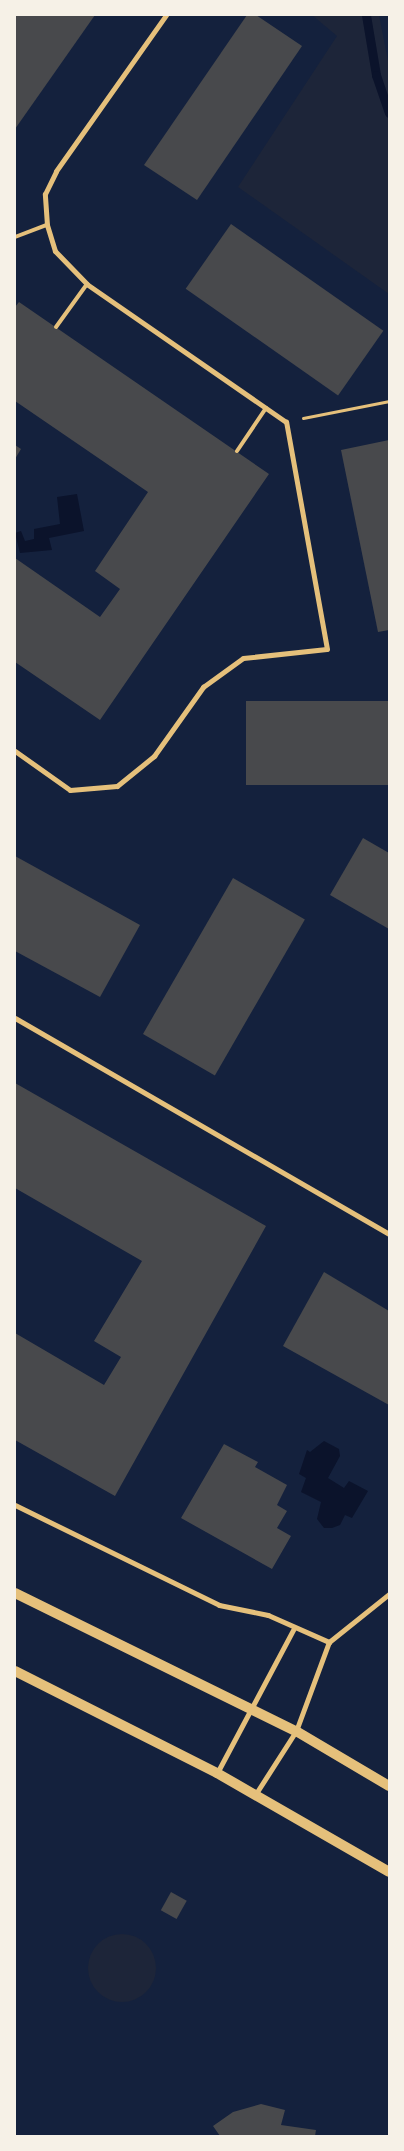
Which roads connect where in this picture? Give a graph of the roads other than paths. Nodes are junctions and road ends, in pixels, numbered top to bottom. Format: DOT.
graph roads {
  1 [pos="166,15"];
  2 [pos="47,225"];
  3 [pos="15,237"];
  4 [pos="87,284"];
  5 [pos="56,327"];
  6 [pos="266,408"];
  7 [pos="237,451"];
  8 [pos="15,751"];
  9 [pos="15,1018"];
  10 [pos="389,1234"];
  11 [pos="15,1505"];
  12 [pos="15,1593"];
  13 [pos="389,1594"];
  14 [pos="294,1628"];
  15 [pos="329,1642"];
  16 [pos="15,1671"];
  17 [pos="249,1708"];
  18 [pos="296,1731"];
  19 [pos="217,1773"];
  20 [pos="389,1786"];
  21 [pos="255,1795"];
  22 [pos="389,1872"];
  1 -- 2 [label="street"];
  2 -- 3 [label="lane"];
  2 -- 4 [label="street"];
  4 -- 5 [label="lane"];
  4 -- 6 [label="street"];
  6 -- 7 [label="lane"];
  6 -- 8 [label="street"];
  9 -- 10 [label="street"];
  11 -- 14 [label="street"];
  12 -- 17 [label="main road"];
  13 -- 15 [label="street"];
  14 -- 15 [label="street"];
  14 -- 17 [label="street"];
  15 -- 18 [label="street"];
  16 -- 19 [label="main road"];
  17 -- 18 [label="main road"];
  17 -- 19 [label="street"];
  18 -- 20 [label="main road"];
  18 -- 21 [label="street"];
  19 -- 21 [label="main road"];
  21 -- 22 [label="main road"];
}
